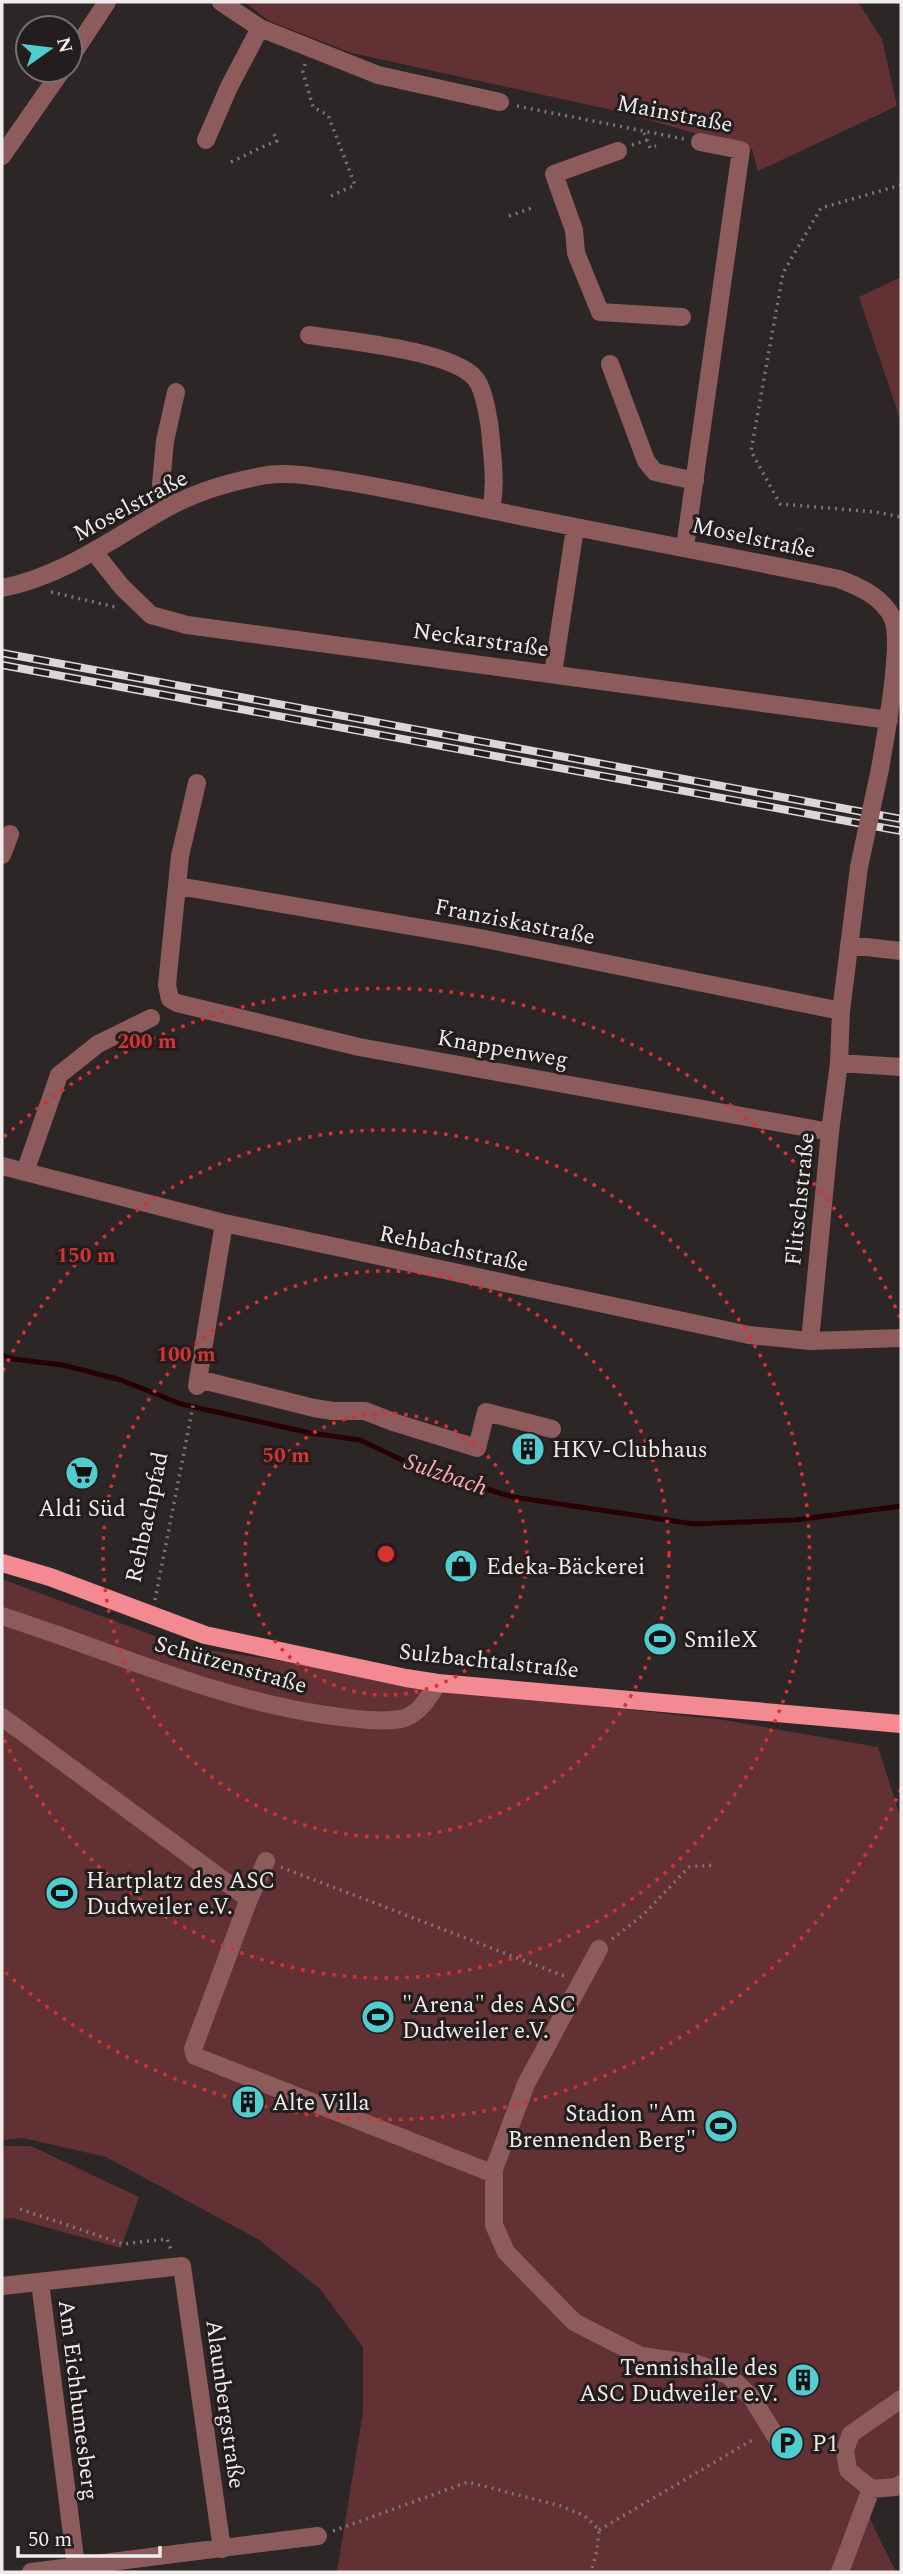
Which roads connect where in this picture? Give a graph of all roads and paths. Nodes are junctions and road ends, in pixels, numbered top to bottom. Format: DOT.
graph roads {
  1 [pos="107,2"];
  2 [pos="221,2"];
  3 [pos="260,28"];
  4 [pos="84,37"];
  5 [pos="308,48"];
  6 [pos="52,84"];
  7 [pos="500,103"];
  8 [pos="644,133"];
  9 [pos="274,134"];
  10 [pos="206,140"];
  11 [pos="647,140"];
  12 [pos="700,142"];
  13 [pos="656,146"];
  14 [pos="623,149"];
  15 [pos="2,156"];
  16 [pos="231,162"];
  17 [pos="901,185"];
  18 [pos="331,196"];
  19 [pos="532,208"];
  20 [pos="509,216"];
  21 [pos="682,317"];
  22 [pos="309,335"];
  23 [pos="610,364"];
  24 [pos="176,392"];
  25 [pos="695,481"];
  26 [pos="170,506"];
  27 [pos="491,510"];
  28 [pos="901,517"];
  29 [pos="575,528"];
  30 [pos="685,547"];
  31 [pos="94,552"];
  32 [pos="10,586"];
  33 [pos="151,615"];
  34 [pos="553,674"];
  35 [pos="889,720"];
  36 [pos="197,783"];
  37 [pos="10,834"];
  38 [pos="2,855"];
  39 [pos="178,886"];
  40 [pos="849,945"];
  41 [pos="901,951"];
  42 [pos="841,1011"];
  43 [pos="151,1017"];
  44 [pos="839,1063"];
  45 [pos="901,1066"];
  46 [pos="830,1132"];
  47 [pos="2,1166"];
  48 [pos="25,1172"];
  49 [pos="225,1223"];
  50 [pos="901,1338"];
  51 [pos="810,1341"];
  52 [pos="198,1382"];
  53 [pos="552,1429"];
  54 [pos="2,1563"];
  55 [pos="2,1616"];
  56 [pos="151,1616"];
  57 [pos="438,1683"];
  58 [pos="2,1717"];
  59 [pos="901,1724"];
  60 [pos="266,1861"];
  61 [pos="715,1865"];
  62 [pos="249,1899"];
  63 [pos="599,1949"];
  64 [pos="580,1982"];
  65 [pos="494,2174"];
  66 [pos="19,2209"];
  67 [pos="171,2250"];
  68 [pos="40,2282"];
  69 [pos="2,2286"];
  70 [pos="901,2399"];
  71 [pos="754,2439"];
  72 [pos="782,2447"];
  73 [pos="901,2484"];
  74 [pos="871,2489"];
  75 [pos="599,2530"];
  76 [pos="318,2536"];
  77 [pos="222,2549"];
  78 [pos="76,2566"];
  79 [pos="31,2572"];
  80 [pos="591,2572"];
  81 [pos="840,2572"];
  1 -- 4 [label="street"];
  2 -- 3 [label="street"];
  3 -- 5 [label="street"];
  3 -- 10 [label="street"];
  5 -- 7 [label="street"];
  5 -- 18 [label="path"];
  6 -- 15 [label="street"];
  7 -- 8 [label="path, Mainstraße"];
  8 -- 11 [label="path"];
  8 -- 12 [label="path, Mainstraße"];
  9 -- 16 [label="path"];
  11 -- 13 [label="path"];
  11 -- 14 [label="path"];
  12 -- 25 [label="street, Mainstraße"];
  14 -- 21 [label="street"];
  17 -- 28 [label="path"];
  19 -- 20 [label="path"];
  22 -- 27 [label="street"];
  23 -- 25 [label="street"];
  24 -- 26 [label="street"];
  25 -- 30 [label="street, Mainstraße"];
  26 -- 27 [label="street, Moselstraße"];
  26 -- 31 [label="street, Moselstraße"];
  27 -- 29 [label="street, Moselstraße"];
  29 -- 30 [label="street, Moselstraße"];
  29 -- 34 [label="street"];
  30 -- 35 [label="street, Moselstraße"];
  31 -- 32 [label="street, Moselstraße"];
  31 -- 33 [label="street, Neckarstraße"];
  32 -- 33 [label="path"];
  33 -- 34 [label="street, Neckarstraße"];
  34 -- 35 [label="street, Neckarstraße"];
  35 -- 40 [label="street, Flitschstraße, bridge"];
  36 -- 39 [label="street"];
  37 -- 38 [label="street"];
  39 -- 42 [label="street, Franziskastraße"];
  39 -- 46 [label="street, Knappenweg"];
  40 -- 41 [label="street"];
  40 -- 42 [label="street, Flitschstraße"];
  42 -- 44 [label="street, Flitschstraße"];
  43 -- 48 [label="street"];
  44 -- 45 [label="street"];
  44 -- 46 [label="street, Flitschstraße"];
  46 -- 51 [label="street, Flitschstraße"];
  47 -- 48 [label="street, Rehbachstraße"];
  48 -- 49 [label="street, Rehbachstraße"];
  49 -- 51 [label="street, Rehbachstraße"];
  49 -- 52 [label="street"];
  50 -- 51 [label="street, Rehbachstraße"];
  52 -- 53 [label="street"];
  52 -- 56 [label="path, Rehbachpfad"];
  54 -- 56 [label="main road, Sulzbachtalstraße"];
  55 -- 57 [label="street, Schützenstraße"];
  56 -- 57 [label="main road, Sulzbachtalstraße"];
  57 -- 59 [label="main road, Sulzbachtalstraße"];
  58 -- 62 [label="street"];
  60 -- 62 [label="street"];
  60 -- 64 [label="path"];
  61 -- 63 [label="path"];
  62 -- 65 [label="street"];
  63 -- 64 [label="street"];
  64 -- 65 [label="street"];
  65 -- 72 [label="street"];
  66 -- 67 [label="path"];
  68 -- 69 [label="street"];
  68 -- 77 [label="street, Alaunbergstraße"];
  68 -- 78 [label="street, Am Eichhumesberg"];
  70 -- 74 [label="street"];
  71 -- 75 [label="path"];
  73 -- 74 [label="street"];
  74 -- 81 [label="street"];
  75 -- 76 [label="path"];
  75 -- 80 [label="path"];
  76 -- 77 [label="street"];
  77 -- 78 [label="street"];
  78 -- 79 [label="street"];
}
